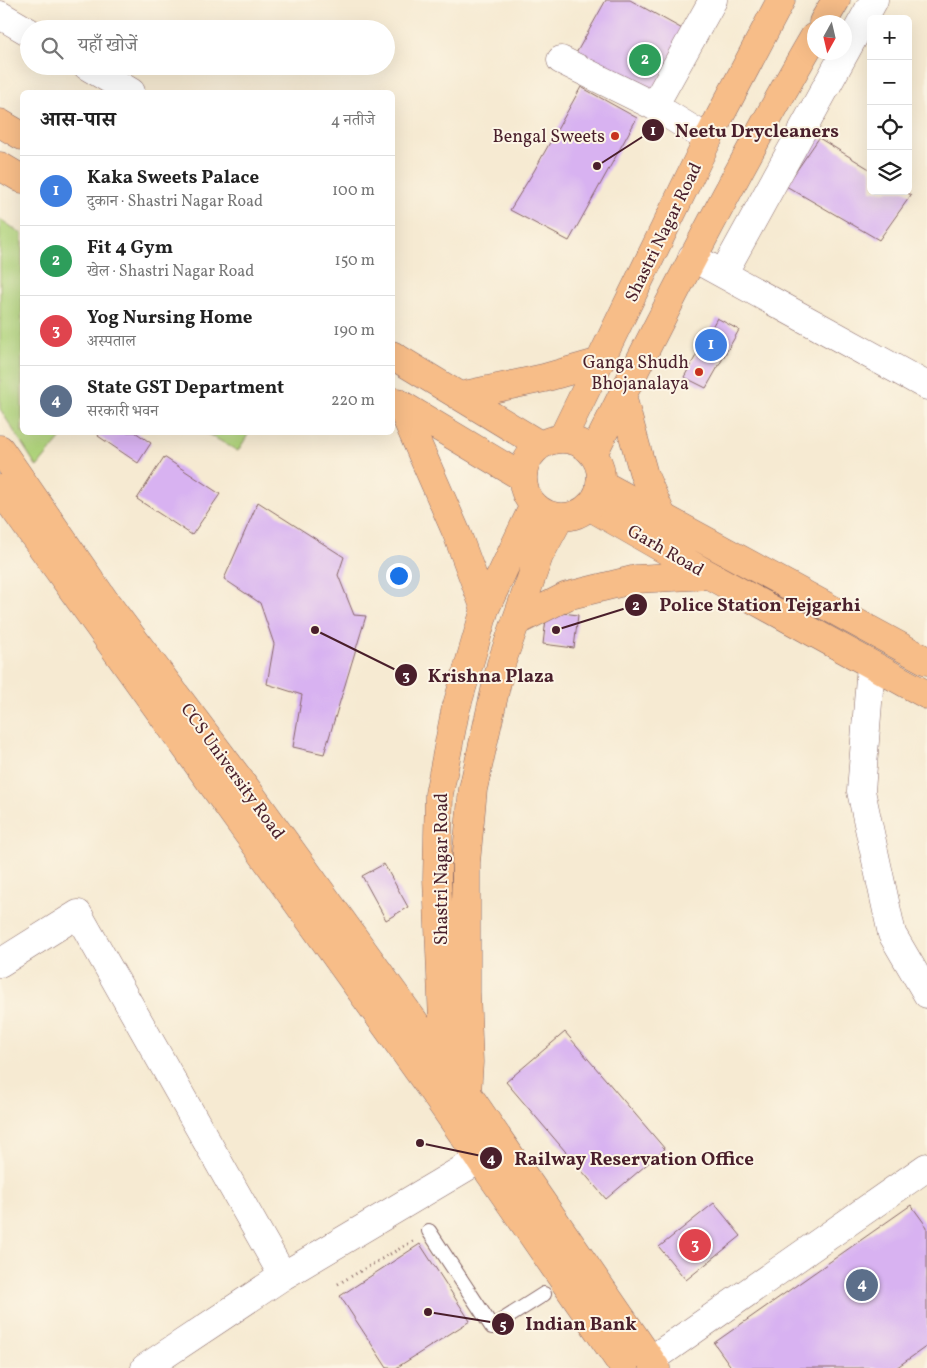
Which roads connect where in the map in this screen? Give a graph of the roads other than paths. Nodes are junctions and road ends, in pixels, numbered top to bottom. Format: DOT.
graph roads {
  1 [pos="713,0"];
  2 [pos="781,0"];
  3 [pos="836,0"];
  4 [pos="874,0"];
  5 [pos="0,15"];
  6 [pos="827,15"];
  7 [pos="20,27"];
  8 [pos="807,50"];
  9 [pos="561,60"];
  10 [pos="102,75"];
  11 [pos="128,90"];
  12 [pos="654,106"];
  13 [pos="0,123"];
  14 [pos="20,135"];
  15 [pos="708,139"];
  16 [pos="744,162"];
  17 [pos="0,166"];
  18 [pos="20,178"];
  19 [pos="692,257"];
  20 [pos="723,274"];
  21 [pos="395,357"];
  22 [pos="600,362"];
  23 [pos="927,386"];
  24 [pos="460,396"];
  25 [pos="622,396"];
  26 [pos="396,401"];
  27 [pos="551,442"];
  28 [pos="0,449"];
  29 [pos="593,454"];
  30 [pos="522,477"];
  31 [pos="0,489"];
  32 [pos="595,494"];
  33 [pos="534,505"];
  34 [pos="560,517"];
  35 [pos="663,518"];
  36 [pos="709,575"];
  37 [pos="97,606"];
  38 [pos="485,609"];
  39 [pos="516,622"];
  40 [pos="927,661"];
  41 [pos="871,665"];
  42 [pos="927,695"];
  43 [pos="0,963"];
  44 [pos="927,994"];
  45 [pos="445,1068"];
  46 [pos="467,1093"];
  47 [pos="440,1100"];
  48 [pos="455,1123"];
  49 [pos="480,1159"];
  50 [pos="927,1166"];
  51 [pos="429,1231"];
  52 [pos="283,1276"];
  53 [pos="544,1294"];
  54 [pos="654,1364"];
  55 [pos="145,1368"];
  56 [pos="624,1368"];
  1 -- 12 [label="street"];
  2 -- 15 [label="main road, Shastri Nagar Road"];
  3 -- 6 [label="main road"];
  4 -- 20 [label="street"];
  5 -- 7 [label="street"];
  8 -- 16 [label="main road"];
  9 -- 12 [label="street"];
  10 -- 11 [label="street"];
  12 -- 15 [label="street"];
  13 -- 14 [label="main road"];
  15 -- 16 [label="main road"];
  15 -- 22 [label="main road, Shastri Nagar Road"];
  16 -- 19 [label="main road"];
  17 -- 18 [label="main road"];
  19 -- 20 [label="street"];
  19 -- 25 [label="main road"];
  20 -- 23 [label="street"];
  21 -- 24 [label="main road"];
  22 -- 24 [label="main road"];
  22 -- 27 [label="main road, Shastri Nagar Road"];
  24 -- 27 [label="main road"];
  25 -- 29 [label="main road"];
  25 -- 35 [label="main road"];
  26 -- 30 [label="main road"];
  26 -- 38 [label="main road"];
  27 -- 29 [label="main road"];
  27 -- 30 [label="main road, Shastri Nagar Road"];
  28 -- 37 [label="main road, CCS University Road"];
  29 -- 32 [label="main road"];
  30 -- 33 [label="main road"];
  31 -- 37 [label="main road, CCS University Road"];
  32 -- 34 [label="main road"];
  32 -- 35 [label="main road, Garh Road"];
  32 -- 36 [label="main road, Garh Road"];
  33 -- 34 [label="main road"];
  33 -- 38 [label="main road, Shastri Nagar Road"];
  34 -- 39 [label="main road"];
  35 -- 40 [label="main road, Garh Road"];
  36 -- 39 [label="main road"];
  36 -- 41 [label="main road, Garh Road"];
  37 -- 45 [label="main road, CCS University Road"];
  37 -- 47 [label="main road, CCS University Road"];
  38 -- 45 [label="main road, Shastri Nagar Road"];
  39 -- 46 [label="main road"];
  41 -- 42 [label="main road, Garh Road"];
  41 -- 44 [label="street"];
  43 -- 52 [label="street"];
  45 -- 46 [label="main road, CCS University Road"];
  45 -- 47 [label="main road, Shastri Nagar Road"];
  46 -- 48 [label="main road"];
  46 -- 54 [label="main road, CCS University Road"];
  47 -- 48 [label="main road, CCS University Road"];
  48 -- 49 [label="main road, CCS University Road"];
  49 -- 52 [label="street"];
  49 -- 56 [label="main road, CCS University Road"];
  50 -- 54 [label="street"];
  51 -- 53 [label="lane"];
  52 -- 55 [label="street"];
}
